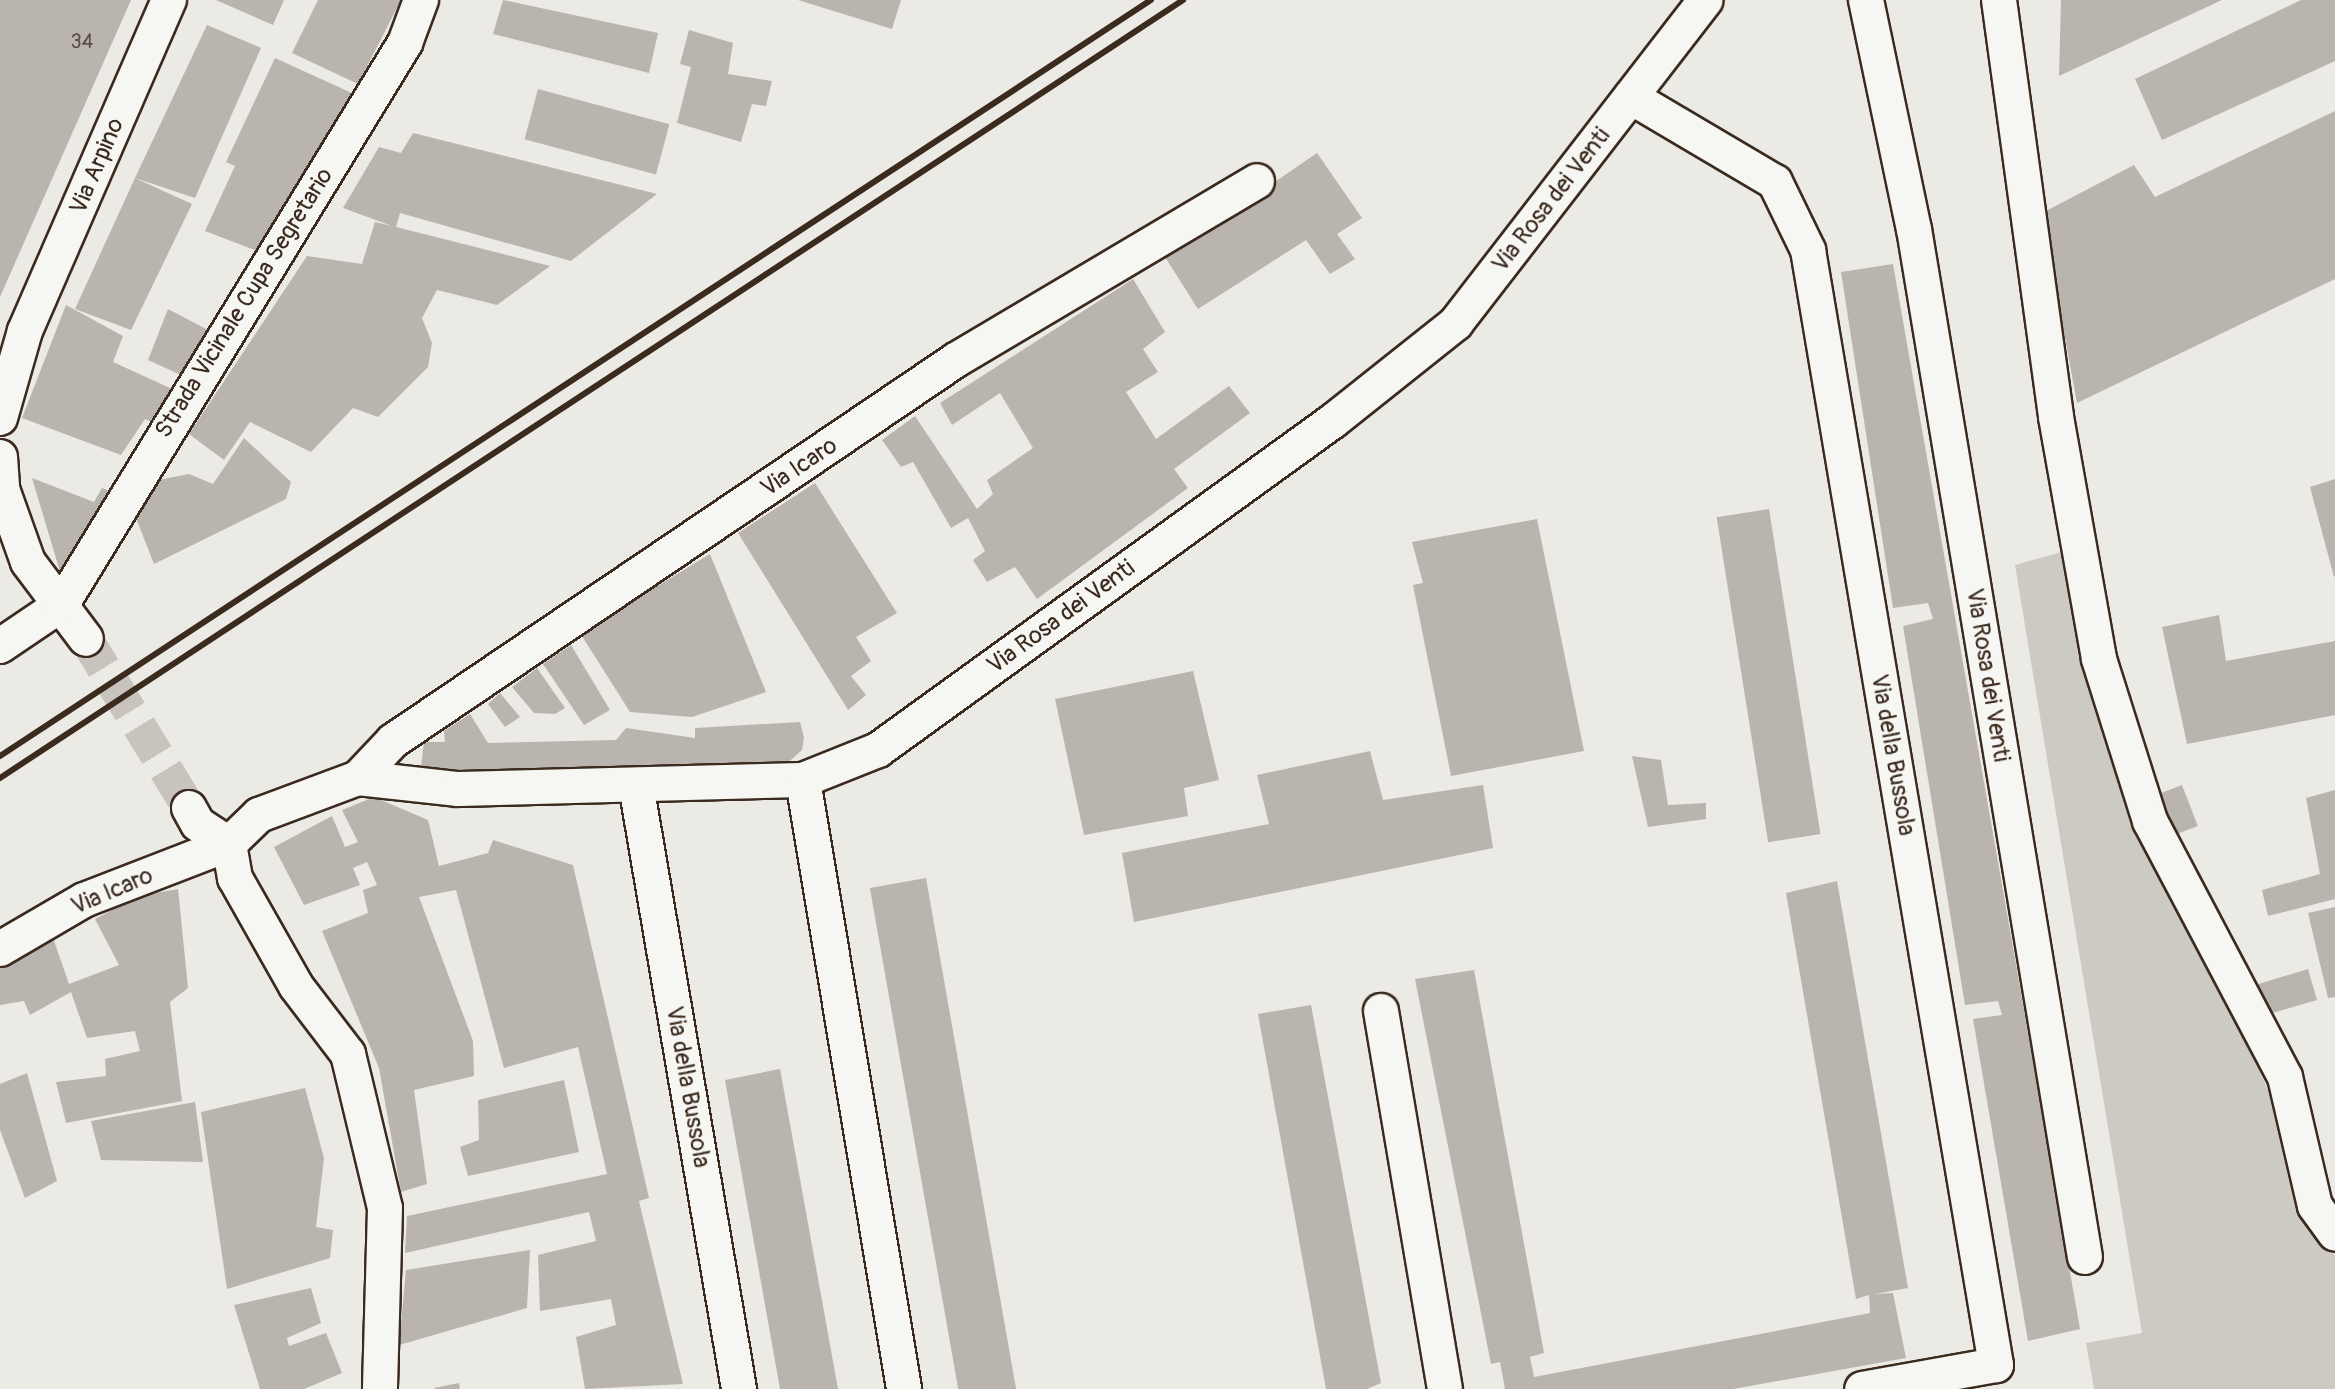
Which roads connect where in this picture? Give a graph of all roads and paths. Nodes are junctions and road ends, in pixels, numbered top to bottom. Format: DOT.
graph roads {
  1 [pos="169,0"];
  2 [pos="421,0"];
  3 [pos="1706,0"];
  4 [pos="1866,0"];
  5 [pos="1999,0"];
  6 [pos="1631,97"];
  7 [pos="1257,181"];
  8 [pos="13,326"];
  9 [pos="0,418"];
  10 [pos="0,457"];
  11 [pos="62,604"];
  12 [pos="86,639"];
  13 [pos="0,646"];
  14 [pos="358,778"];
  15 [pos="803,780"];
  16 [pos="636,785"];
  17 [pos="189,808"];
  18 [pos="229,844"];
  19 [pos="0,949"];
  20 [pos="1381,1011"];
  21 [pos="2335,1234"];
  22 [pos="2085,1257"];
  23 [pos="380,1389"];
  24 [pos="739,1389"];
  25 [pos="904,1389"];
  26 [pos="1445,1389"];
  27 [pos="1862,1389"];
  1 -- 8 [label="street, Via Arpino"];
  2 -- 11 [label="street, Strada Vicinale Cupa Segretario"];
  3 -- 6 [label="street, Via Rosa dei Venti"];
  4 -- 22 [label="street, Via Rosa dei Venti"];
  5 -- 21 [label="street"];
  6 -- 15 [label="street, Via Rosa dei Venti"];
  6 -- 27 [label="street, Via della Bussola"];
  7 -- 14 [label="street, Via Icaro"];
  8 -- 9 [label="street, Via Arpino"];
  10 -- 11 [label="street"];
  11 -- 12 [label="street"];
  11 -- 13 [label="street"];
  14 -- 16 [label="street, Via Rosa dei Venti"];
  14 -- 18 [label="street, Via Rosa dei Venti"];
  15 -- 16 [label="street, Via Rosa dei Venti"];
  15 -- 25 [label="street"];
  16 -- 24 [label="street, Via della Bussola"];
  17 -- 18 [label="street"];
  18 -- 19 [label="street, Via Icaro"];
  18 -- 23 [label="street"];
  20 -- 26 [label="street"];
}
